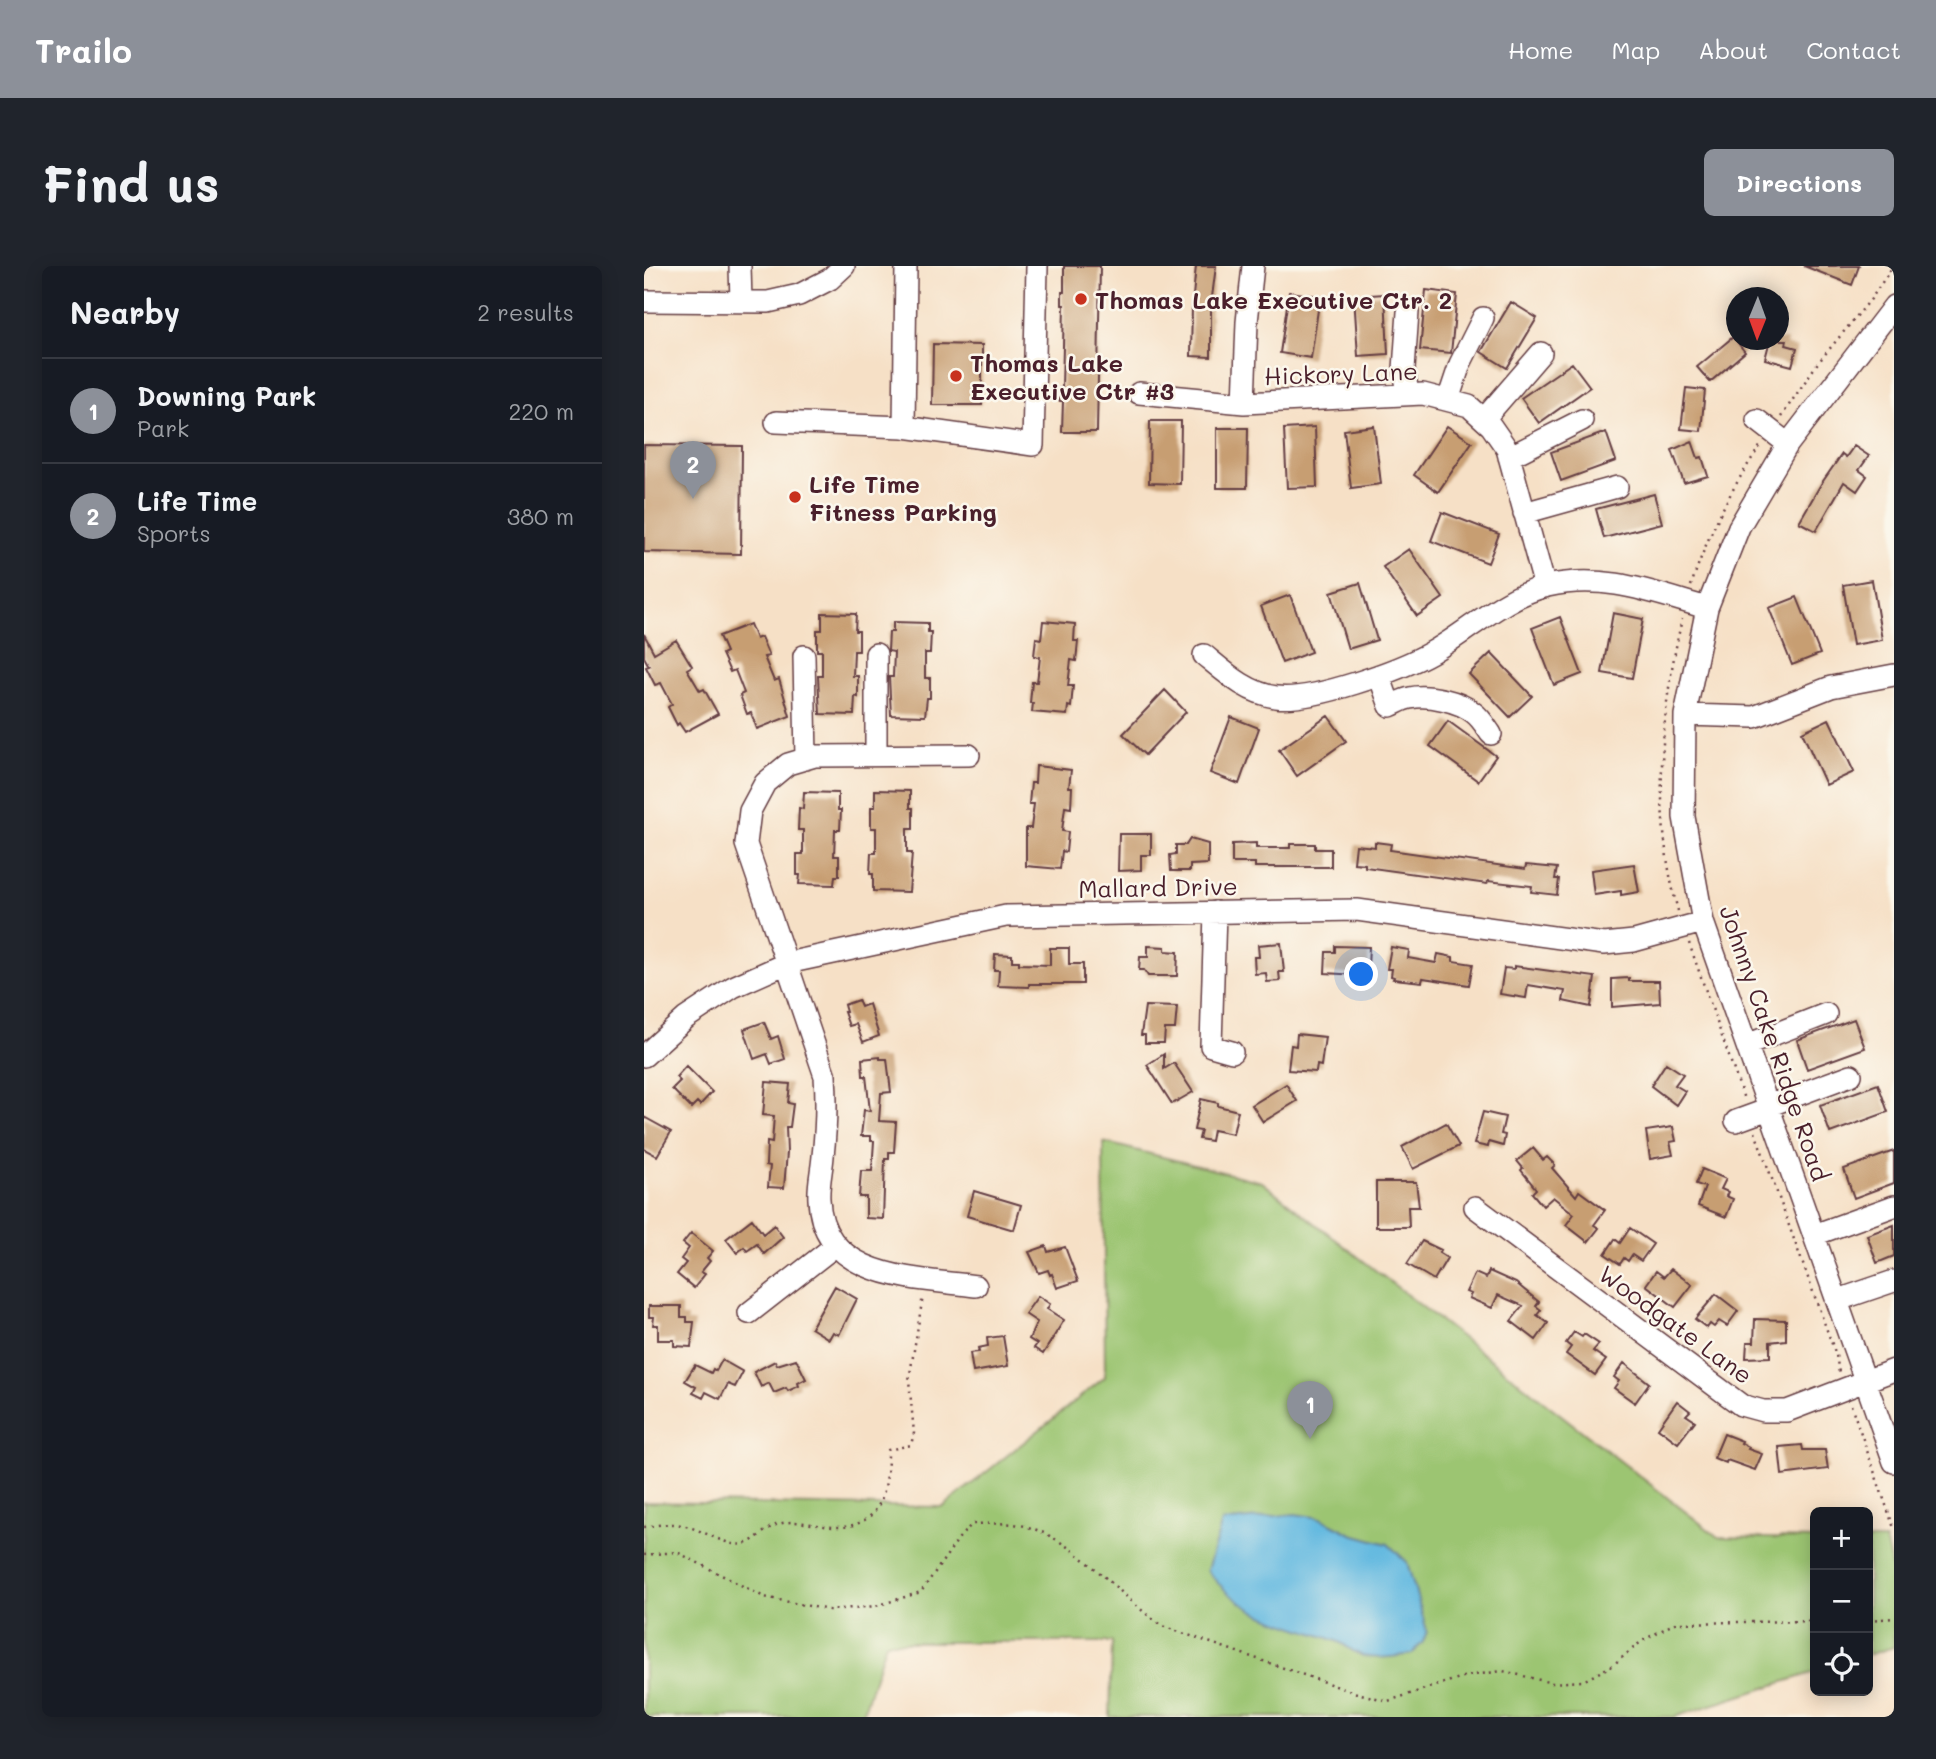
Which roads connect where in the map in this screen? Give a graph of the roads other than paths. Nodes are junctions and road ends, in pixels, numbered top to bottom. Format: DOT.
graph roads {
  1 [pos="740,266"];
  2 [pos="844,266"];
  3 [pos="906,266"];
  4 [pos="1253,266"];
  5 [pos="1037,267"];
  6 [pos="644,302"];
  7 [pos="741,302"];
  8 [pos="1894,306"];
  9 [pos="1408,312"];
  10 [pos="1483,318"];
  11 [pos="1541,353"];
  12 [pos="1139,393"];
  13 [pos="1408,394"];
  14 [pos="1448,400"];
  15 [pos="1244,403"];
  16 [pos="1484,419"];
  17 [pos="1582,420"];
  18 [pos="776,422"];
  19 [pos="904,427"];
  20 [pos="1509,457"];
  21 [pos="1618,488"];
  22 [pos="1524,513"];
  23 [pos="1545,587"];
  24 [pos="1697,605"];
  25 [pos="876,654"];
  26 [pos="1204,655"];
  27 [pos="804,656"];
  28 [pos="1379,675"];
  29 [pos="1894,675"];
  30 [pos="1685,715"];
  31 [pos="1491,734"];
  32 [pos="876,755"];
  33 [pos="969,755"];
  34 [pos="806,759"];
  35 [pos="1215,912"];
  36 [pos="1693,925"];
  37 [pos="787,963"];
  38 [pos="1826,1014"];
  39 [pos="1747,1045"];
  40 [pos="1231,1052"];
  41 [pos="644,1056"];
  42 [pos="1851,1075"];
  43 [pos="1756,1113"];
  44 [pos="1894,1206"];
  45 [pos="1475,1207"];
  46 [pos="1814,1235"];
  47 [pos="836,1244"];
  48 [pos="1894,1281"];
  49 [pos="976,1286"];
  50 [pos="1838,1300"];
  51 [pos="749,1312"];
  52 [pos="1894,1370"];
  53 [pos="1867,1381"];
  54 [pos="1894,1462"];
  1 -- 7 [label="street"];
  2 -- 7 [label="street"];
  3 -- 19 [label="street"];
  4 -- 15 [label="street"];
  5 -- 19 [label="street"];
  6 -- 7 [label="street"];
  8 -- 24 [label="street, Johnny Cake Ridge Road"];
  9 -- 13 [label="street"];
  10 -- 14 [label="street"];
  11 -- 16 [label="street"];
  12 -- 15 [label="street, Hickory Lane"];
  13 -- 14 [label="street, Hickory Lane"];
  13 -- 15 [label="street, Hickory Lane"];
  14 -- 16 [label="street, Hickory Lane"];
  16 -- 20 [label="street, Hickory Lane"];
  17 -- 20 [label="street"];
  18 -- 19 [label="street"];
  20 -- 22 [label="street, Hickory Lane"];
  21 -- 22 [label="street"];
  22 -- 23 [label="street, Hickory Lane"];
  23 -- 24 [label="street"];
  23 -- 28 [label="street"];
  24 -- 30 [label="street, Johnny Cake Ridge Road"];
  25 -- 32 [label="street"];
  26 -- 28 [label="street"];
  27 -- 34 [label="street"];
  28 -- 31 [label="street"];
  29 -- 30 [label="street"];
  30 -- 36 [label="street, Johnny Cake Ridge Road"];
  32 -- 33 [label="street"];
  32 -- 34 [label="street"];
  34 -- 37 [label="street"];
  35 -- 36 [label="street, Mallard Drive"];
  35 -- 37 [label="street, Mallard Drive"];
  35 -- 40 [label="street"];
  36 -- 39 [label="street, Johnny Cake Ridge Road"];
  37 -- 41 [label="street, Mallard Drive"];
  37 -- 47 [label="street"];
  38 -- 39 [label="street"];
  39 -- 43 [label="street, Johnny Cake Ridge Road"];
  42 -- 43 [label="street"];
  43 -- 46 [label="street, Johnny Cake Ridge Road"];
  44 -- 46 [label="street"];
  45 -- 53 [label="street, Woodgate Lane"];
  46 -- 50 [label="street, Johnny Cake Ridge Road"];
  47 -- 49 [label="street"];
  47 -- 51 [label="street"];
  48 -- 50 [label="street"];
  50 -- 53 [label="street, Johnny Cake Ridge Road"];
  52 -- 53 [label="street, Woodgate Lane"];
  53 -- 54 [label="street, Johnny Cake Ridge Road"];
}
